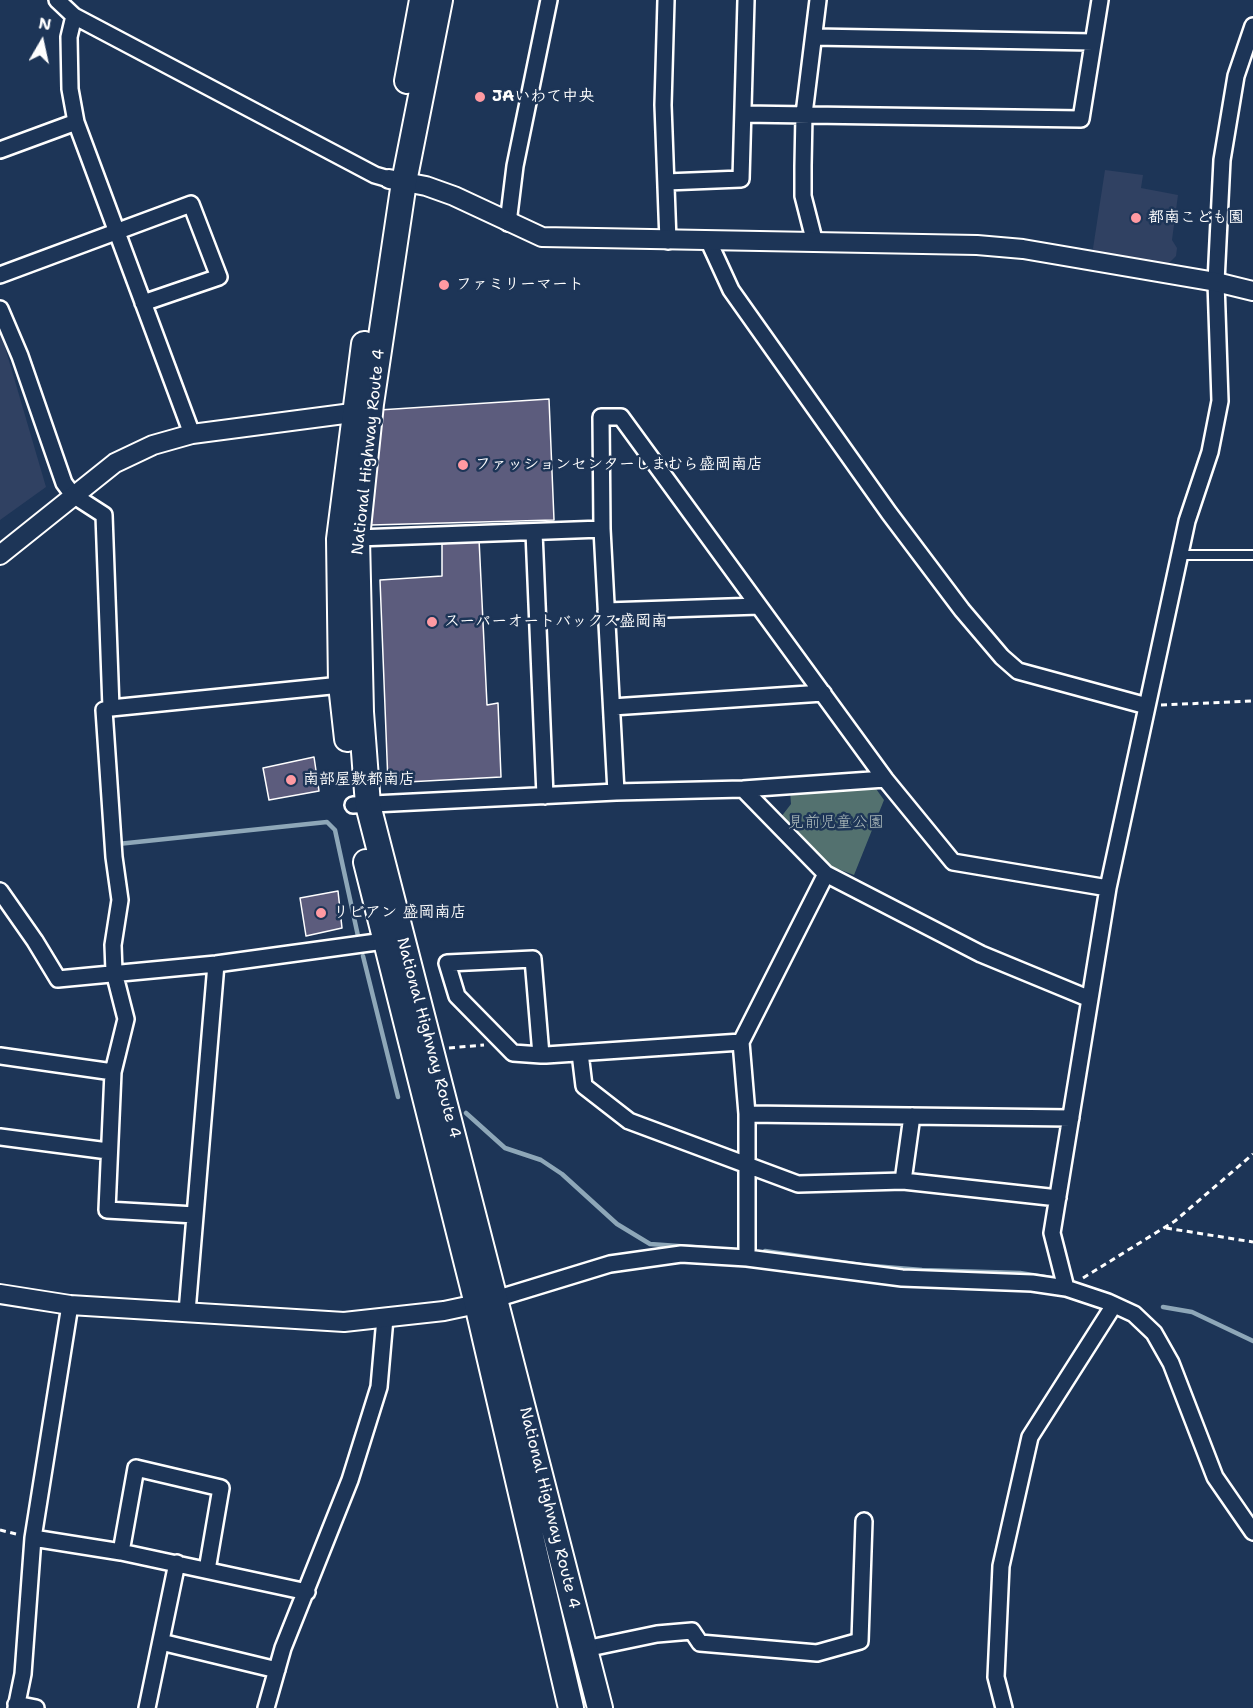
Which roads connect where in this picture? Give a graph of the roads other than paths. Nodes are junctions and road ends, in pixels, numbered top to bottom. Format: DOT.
graph roads {
  1 [pos="57,0"];
  2 [pos="422,0"];
  3 [pos="440,0"];
  4 [pos="549,0"];
  5 [pos="666,0"];
  6 [pos="746,0"];
  7 [pos="818,0"];
  8 [pos="1100,0"];
  9 [pos="74,16"];
  10 [pos="1253,26"];
  11 [pos="814,37"];
  12 [pos="1093,42"];
  13 [pos="743,114"];
  14 [pos="804,114"];
  15 [pos="76,122"];
  16 [pos="0,150"];
  17 [pos="397,181"];
  18 [pos="666,182"];
  19 [pos="508,223"];
  20 [pos="117,232"];
  21 [pos="668,241"];
  22 [pos="709,242"];
  23 [pos="815,243"];
  24 [pos="0,275"];
  25 [pos="1216,282"];
  26 [pos="1253,291"];
  27 [pos="143,303"];
  28 [pos="0,309"];
  29 [pos="362,411"];
  30 [pos="192,434"];
  31 [pos="73,495"];
  32 [pos="602,530"];
  33 [pos="534,532"];
  34 [pos="357,538"];
  35 [pos="0,555"];
  36 [pos="1179,555"];
  37 [pos="1253,555"];
  38 [pos="759,606"];
  39 [pos="606,611"];
  40 [pos="341,685"];
  41 [pos="823,693"];
  42 [pos="1147,706"];
  43 [pos="612,707"];
  44 [pos="111,708"];
  45 [pos="885,779"];
  46 [pos="743,789"];
  47 [pos="616,792"];
  48 [pos="545,796"];
  49 [pos="360,805"];
  50 [pos="826,874"];
  51 [pos="1108,888"];
  52 [pos="0,891"];
  53 [pos="384,941"];
  54 [pos="216,964"];
  55 [pos="114,972"];
  56 [pos="1090,999"];
  57 [pos="741,1041"];
  58 [pos="580,1053"];
  59 [pos="541,1055"];
  60 [pos="0,1056"];
  61 [pos="113,1072"];
  62 [pos="747,1114"];
  63 [pos="912,1116"];
  64 [pos="1071,1119"];
  65 [pos="0,1137"];
  66 [pos="108,1151"];
  67 [pos="747,1165"];
  68 [pos="903,1181"];
  69 [pos="1058,1198"];
  70 [pos="195,1215"];
  71 [pos="747,1258"];
  72 [pos="1066,1288"];
  73 [pos="0,1294"];
  74 [pos="487,1302"];
  75 [pos="70,1305"];
  76 [pos="1114,1305"];
  77 [pos="187,1312"];
  78 [pos="385,1318"];
  79 [pos="864,1521"];
  80 [pos="1253,1532"];
  81 [pos="33,1538"];
  82 [pos="121,1552"];
  83 [pos="177,1563"];
  84 [pos="207,1570"];
  85 [pos="308,1592"];
  86 [pos="161,1642"];
  87 [pos="585,1648"];
  88 [pos="277,1670"];
  89 [pos="16,1706"];
  90 [pos="36,1708"];
  91 [pos="147,1708"];
  92 [pos="266,1708"];
  93 [pos="571,1708"];
  94 [pos="600,1708"];
  95 [pos="1004,1708"];
  1 -- 9 [label="street"];
  2 -- 17 [label="highway, National Highway Route 4"];
  3 -- 17 [label="highway, National Highway Route 4"];
  4 -- 19 [label="street"];
  5 -- 18 [label="street"];
  6 -- 13 [label="street"];
  7 -- 11 [label="street"];
  8 -- 12 [label="street"];
  9 -- 15 [label="street"];
  9 -- 17 [label="street"];
  10 -- 25 [label="street"];
  11 -- 12 [label="street"];
  11 -- 14 [label="street"];
  12 -- 14 [label="street"];
  13 -- 14 [label="street"];
  13 -- 18 [label="street"];
  14 -- 23 [label="street"];
  15 -- 16 [label="street"];
  15 -- 20 [label="street"];
  17 -- 19 [label="street"];
  17 -- 29 [label="highway, National Highway Route 4"];
  18 -- 21 [label="street"];
  19 -- 21 [label="street"];
  20 -- 24 [label="street"];
  20 -- 27 [label="street"];
  20 -- 27 [label="street"];
  21 -- 22 [label="street"];
  22 -- 23 [label="street"];
  22 -- 42 [label="street"];
  23 -- 25 [label="street"];
  25 -- 26 [label="street"];
  25 -- 36 [label="street"];
  27 -- 30 [label="street"];
  28 -- 31 [label="street"];
  29 -- 30 [label="street"];
  29 -- 34 [label="highway, National Highway Route 4"];
  29 -- 40 [label="highway, National Highway Route 4"];
  30 -- 31 [label="street"];
  31 -- 35 [label="street"];
  31 -- 44 [label="street"];
  32 -- 33 [label="street"];
  32 -- 38 [label="street"];
  32 -- 39 [label="street"];
  33 -- 34 [label="street"];
  33 -- 48 [label="street"];
  34 -- 49 [label="highway, National Highway Route 4"];
  36 -- 37 [label="lane"];
  36 -- 42 [label="street"];
  38 -- 39 [label="street"];
  38 -- 41 [label="street"];
  39 -- 43 [label="street"];
  40 -- 44 [label="street"];
  40 -- 49 [label="highway, National Highway Route 4"];
  41 -- 43 [label="street"];
  41 -- 45 [label="street"];
  42 -- 51 [label="street"];
  43 -- 47 [label="street"];
  44 -- 55 [label="street"];
  45 -- 46 [label="street"];
  45 -- 51 [label="street"];
  46 -- 47 [label="street"];
  46 -- 50 [label="street"];
  47 -- 48 [label="street"];
  48 -- 49 [label="street"];
  49 -- 53 [label="highway, National Highway Route 4"];
  49 -- 74 [label="highway, National Highway Route 4"];
  50 -- 56 [label="street"];
  50 -- 57 [label="street"];
  51 -- 56 [label="street"];
  52 -- 55 [label="street"];
  53 -- 54 [label="street"];
  53 -- 74 [label="highway, National Highway Route 4"];
  54 -- 55 [label="street"];
  54 -- 70 [label="street"];
  55 -- 61 [label="street"];
  56 -- 64 [label="street"];
  57 -- 58 [label="street"];
  57 -- 62 [label="street"];
  58 -- 59 [label="street"];
  58 -- 67 [label="street"];
  59 -- 59 [label="street"];
  60 -- 61 [label="street"];
  61 -- 66 [label="street"];
  62 -- 63 [label="street"];
  62 -- 67 [label="street"];
  63 -- 64 [label="street"];
  63 -- 68 [label="street"];
  64 -- 69 [label="street"];
  65 -- 66 [label="street"];
  66 -- 70 [label="street"];
  67 -- 68 [label="street"];
  67 -- 71 [label="street"];
  68 -- 69 [label="street"];
  69 -- 72 [label="street"];
  70 -- 77 [label="street"];
  71 -- 72 [label="street"];
  71 -- 74 [label="street"];
  72 -- 76 [label="street"];
  73 -- 75 [label="street"];
  74 -- 78 [label="street"];
  74 -- 87 [label="highway, National Highway Route 4"];
  74 -- 93 [label="highway, National Highway Route 4"];
  75 -- 77 [label="street"];
  75 -- 81 [label="street"];
  76 -- 80 [label="street"];
  76 -- 95 [label="street"];
  77 -- 78 [label="street"];
  78 -- 85 [label="street"];
  79 -- 87 [label="street"];
  81 -- 82 [label="street"];
  81 -- 89 [label="street"];
  82 -- 83 [label="street"];
  82 -- 84 [label="street"];
  83 -- 84 [label="street"];
  83 -- 86 [label="street"];
  84 -- 85 [label="street"];
  85 -- 88 [label="street"];
  86 -- 88 [label="street"];
  86 -- 91 [label="street"];
  87 -- 94 [label="highway, National Highway Route 4"];
  88 -- 92 [label="street"];
  89 -- 90 [label="street"];
}
